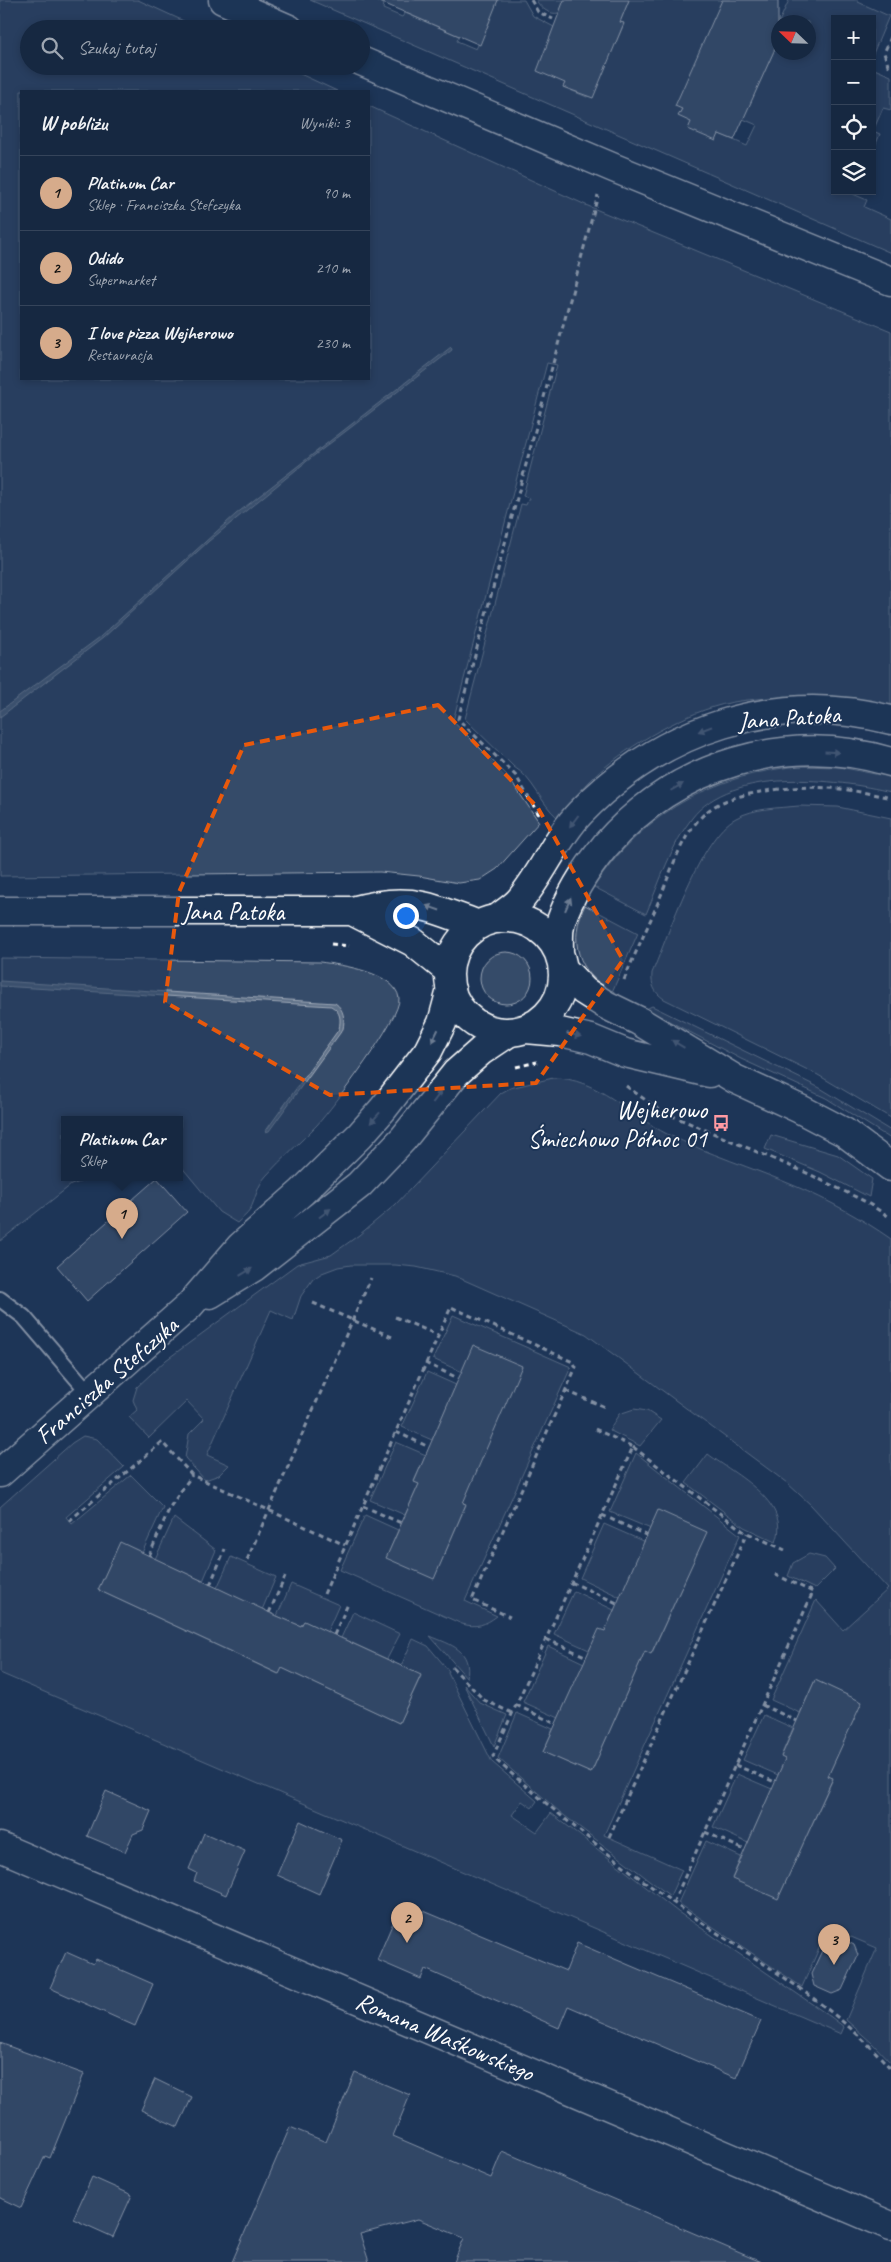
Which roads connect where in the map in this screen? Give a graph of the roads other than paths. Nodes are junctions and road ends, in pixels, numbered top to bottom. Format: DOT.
graph roads {
  1 [pos="223,0"];
  2 [pos="269,20"];
  3 [pos="370,65"];
  4 [pos="891,281"];
  5 [pos="891,720"];
  6 [pos="891,762"];
  7 [pos="0,911"];
  8 [pos="352,911"];
  9 [pos="488,922"];
  10 [pos="561,961"];
  11 [pos="450,981"];
  12 [pos="517,1031"];
  13 [pos="735,1079"];
  14 [pos="891,1167"];
  15 [pos="324,1171"];
  16 [pos="347,1196"];
  17 [pos="0,1299"];
  18 [pos="189,1306"];
  19 [pos="90,1394"];
  20 [pos="0,1473"];
  21 [pos="0,1847"];
  22 [pos="891,2226"];
  1 -- 2 [label="street"];
  3 -- 4 [label="street"];
  5 -- 9 [label="street, Jana Patoka, one-way"];
  10 -- 6 [label="street, Jana Patoka, one-way"];
  7 -- 8 [label="street, Jana Patoka"];
  9 -- 8 [label="street, one-way"];
  8 -- 11 [label="street, Jana Patoka"];
  9 -- 10 [label="street"];
  9 -- 11 [label="street"];
  10 -- 12 [label="street"];
  13 -- 10 [label="street, one-way"];
  11 -- 12 [label="street"];
  11 -- 15 [label="street, Franciszka Stefczyka, one-way"];
  12 -- 13 [label="street, one-way"];
  16 -- 12 [label="street, Franciszka Stefczyka, one-way"];
  13 -- 14 [label="street"];
  15 -- 16 [label="street"];
  15 -- 18 [label="street, Franciszka Stefczyka"];
  18 -- 16 [label="street, Franciszka Stefczyka, one-way"];
  17 -- 19 [label="lane"];
  18 -- 19 [label="street, Franciszka Stefczyka"];
  19 -- 20 [label="street, Franciszka Stefczyka"];
  21 -- 22 [label="street, Romana Waśkowskiego"];
}
